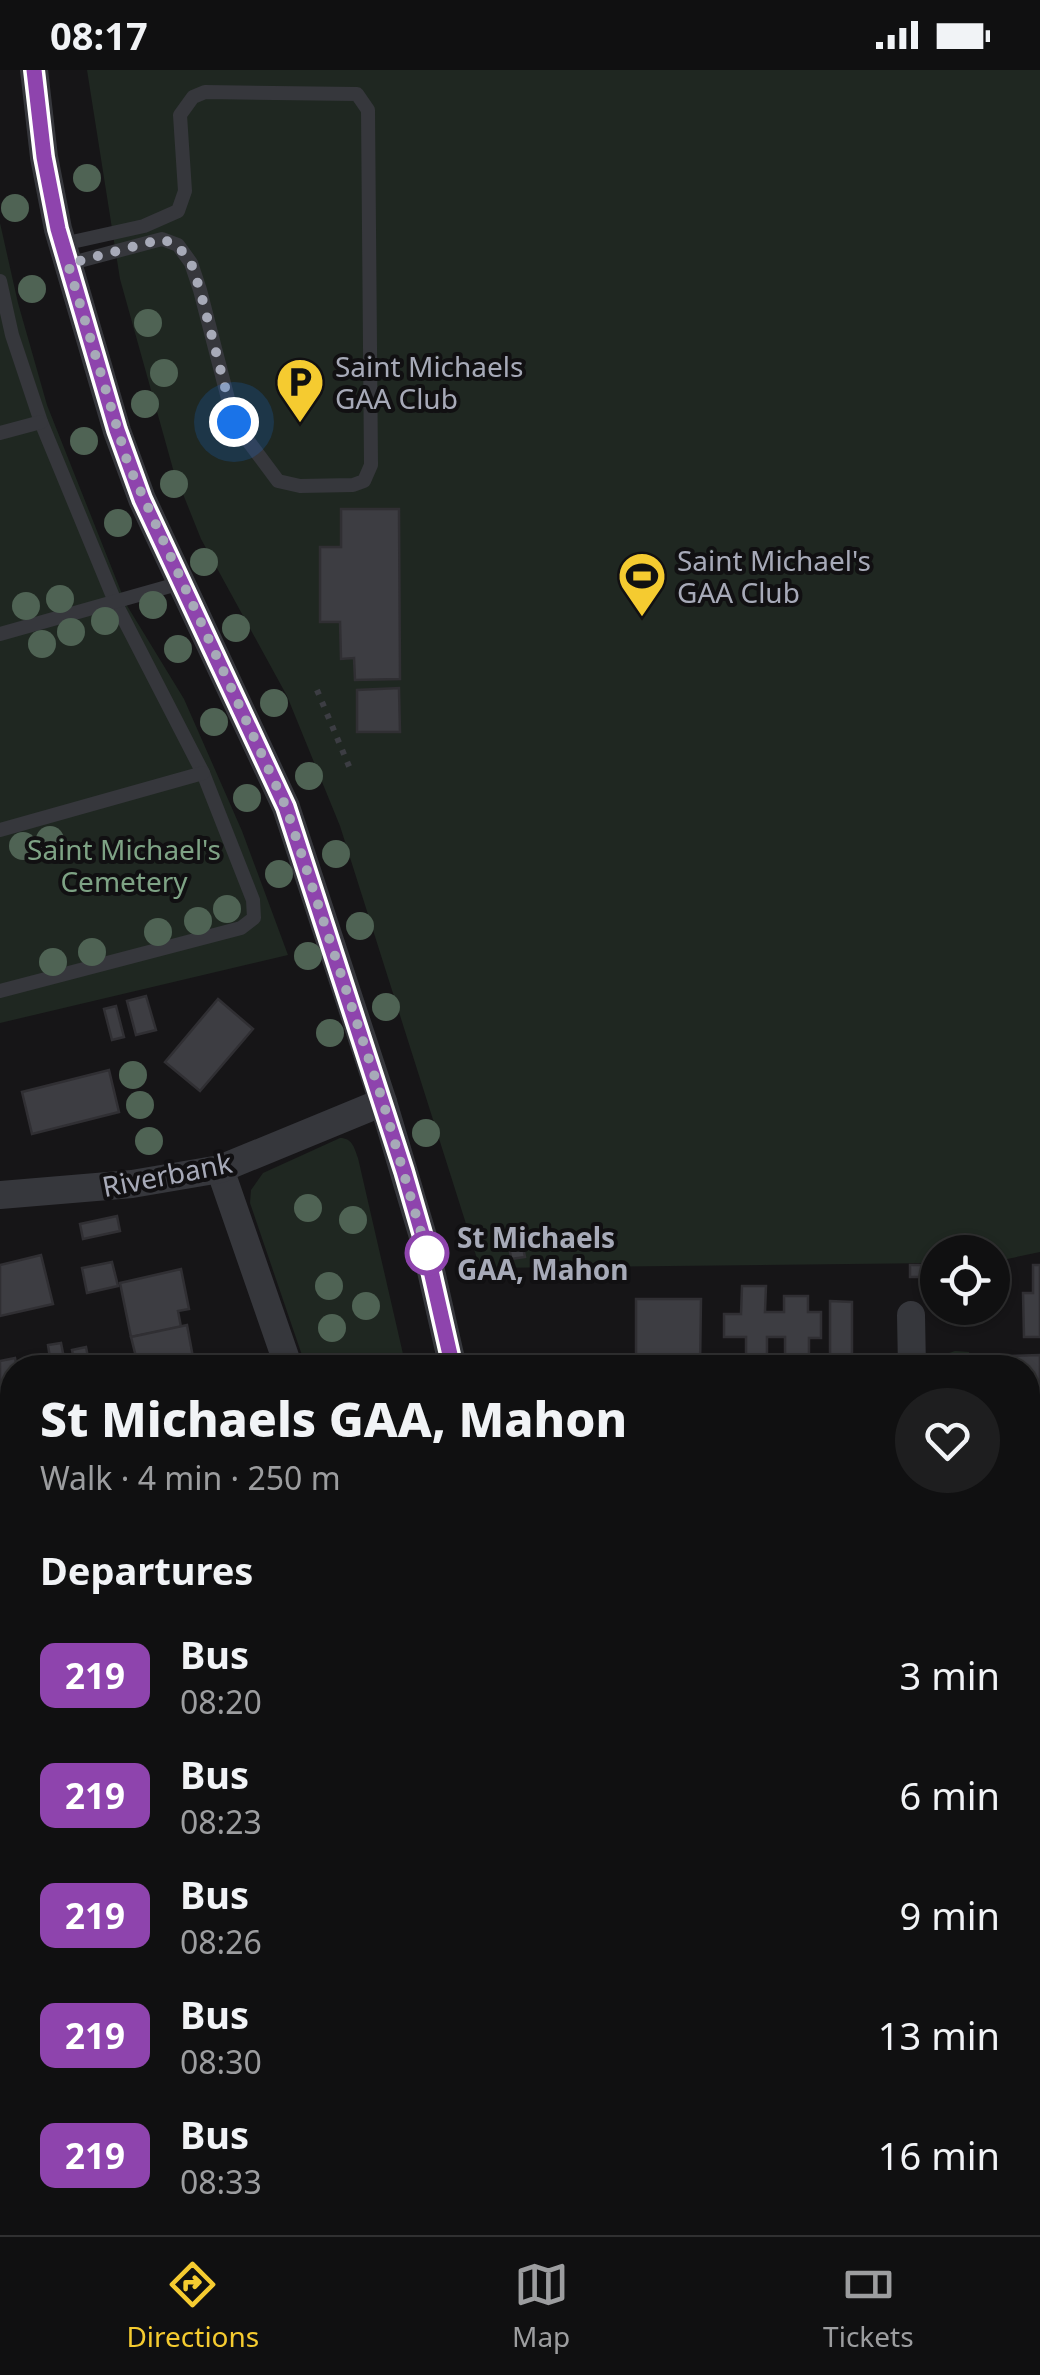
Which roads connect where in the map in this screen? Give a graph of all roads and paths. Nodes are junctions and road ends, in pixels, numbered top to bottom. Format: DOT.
graph roads {
  1 [pos="34,70"];
  2 [pos="65,254"];
  3 [pos="0,281"];
  4 [pos="41,422"];
  5 [pos="0,433"];
  6 [pos="181,583"];
  7 [pos="116,604"];
  8 [pos="0,634"];
  9 [pos="318,690"];
  10 [pos="351,770"];
  11 [pos="203,773"];
  12 [pos="0,830"];
  13 [pos="0,990"];
  14 [pos="383,1102"];
  15 [pos="220,1170"];
  16 [pos="0,1195"];
  17 [pos="911,1315"];
  18 [pos="284,1355"];
  19 [pos="451,1355"];
  20 [pos="912,1355"];
  1 -- 2 [label="street"];
  2 -- 2 [label="lane"];
  2 -- 6 [label="street"];
  3 -- 4 [label="lane"];
  4 -- 5 [label="lane"];
  4 -- 7 [label="lane"];
  6 -- 7 [label="lane"];
  6 -- 14 [label="street"];
  7 -- 8 [label="lane"];
  7 -- 11 [label="lane"];
  9 -- 10 [label="path"];
  11 -- 12 [label="lane"];
  11 -- 13 [label="lane"];
  14 -- 15 [label="street, Riverbank"];
  14 -- 19 [label="street"];
  15 -- 16 [label="street, Riverbank"];
  15 -- 18 [label="street"];
  17 -- 20 [label="street"];
}
